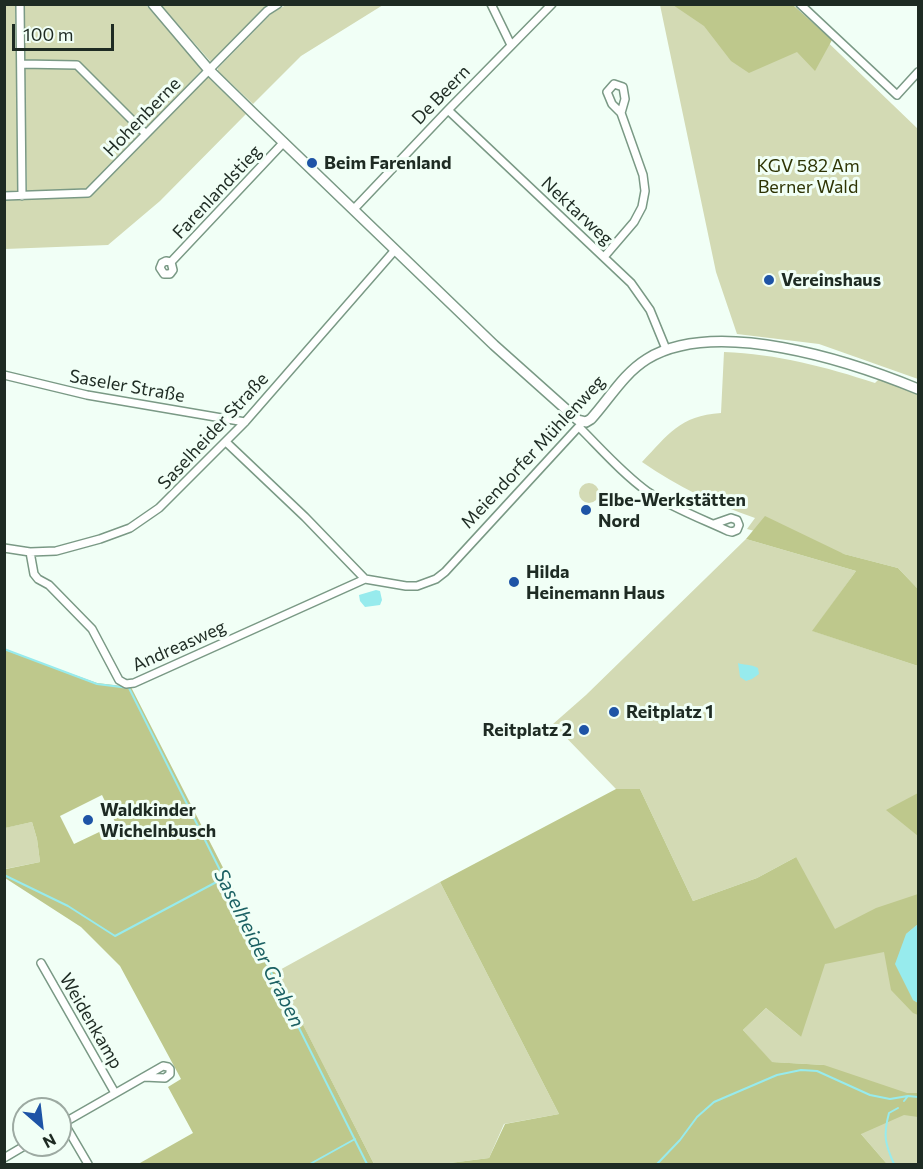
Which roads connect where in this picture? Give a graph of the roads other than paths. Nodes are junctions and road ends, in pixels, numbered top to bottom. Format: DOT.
graph roads {
  1 [pos="20,4"];
  2 [pos="153,4"];
  3 [pos="278,4"];
  4 [pos="491,4"];
  5 [pos="552,4"];
  6 [pos="800,4"];
  7 [pos="511,45"];
  8 [pos="21,64"];
  9 [pos="209,70"];
  10 [pos="918,72"];
  11 [pos="448,110"];
  12 [pos="621,113"];
  13 [pos="146,134"];
  14 [pos="284,142"];
  15 [pos="4,196"];
  16 [pos="22,196"];
  17 [pos="354,209"];
  18 [pos="395,250"];
  19 [pos="604,256"];
  20 [pos="171,262"];
  21 [pos="666,349"];
  22 [pos="4,375"];
  23 [pos="918,390"];
  24 [pos="245,422"];
  25 [pos="582,425"];
  26 [pos="226,442"];
  27 [pos="714,524"];
  28 [pos="4,548"];
  29 [pos="30,552"];
  30 [pos="365,579"];
  31 [pos="41,963"];
  32 [pos="144,1077"];
  33 [pos="115,1093"];
  34 [pos="72,1118"];
  35 [pos="72,1139"];
  36 [pos="88,1164"];
  1 -- 8 [label="street"];
  2 -- 9 [label="street"];
  3 -- 9 [label="street, Hohenberne"];
  4 -- 7 [label="street"];
  5 -- 7 [label="street, De Beern"];
  6 -- 10 [label="street"];
  7 -- 11 [label="street, De Beern"];
  8 -- 13 [label="street"];
  8 -- 16 [label="street"];
  9 -- 13 [label="street, Hohenberne"];
  9 -- 14 [label="street"];
  11 -- 17 [label="street, De Beern"];
  11 -- 19 [label="street, Nektarweg"];
  12 -- 19 [label="street"];
  13 -- 16 [label="street, Hohenberne"];
  14 -- 17 [label="street"];
  14 -- 20 [label="street, Farenlandstieg"];
  15 -- 16 [label="street, Hohenberne"];
  17 -- 18 [label="street"];
  18 -- 24 [label="street, Saselheider Straße"];
  18 -- 25 [label="street"];
  19 -- 21 [label="street, Nektarweg"];
  21 -- 23 [label="street, Meiendorfer Mühlenweg"];
  21 -- 25 [label="street, Meiendorfer Mühlenweg"];
  22 -- 24 [label="street, Saseler Straße"];
  24 -- 26 [label="street, Saselheider Straße"];
  25 -- 27 [label="street"];
  25 -- 30 [label="street, Meiendorfer Mühlenweg"];
  26 -- 29 [label="street, Saselheider Straße"];
  26 -- 30 [label="street"];
  28 -- 29 [label="street, Saselheider Straße"];
  29 -- 30 [label="street, Andreasweg"];
  31 -- 33 [label="street, Weidenkamp"];
  32 -- 33 [label="street"];
  33 -- 34 [label="street"];
  35 -- 36 [label="street"];
}
